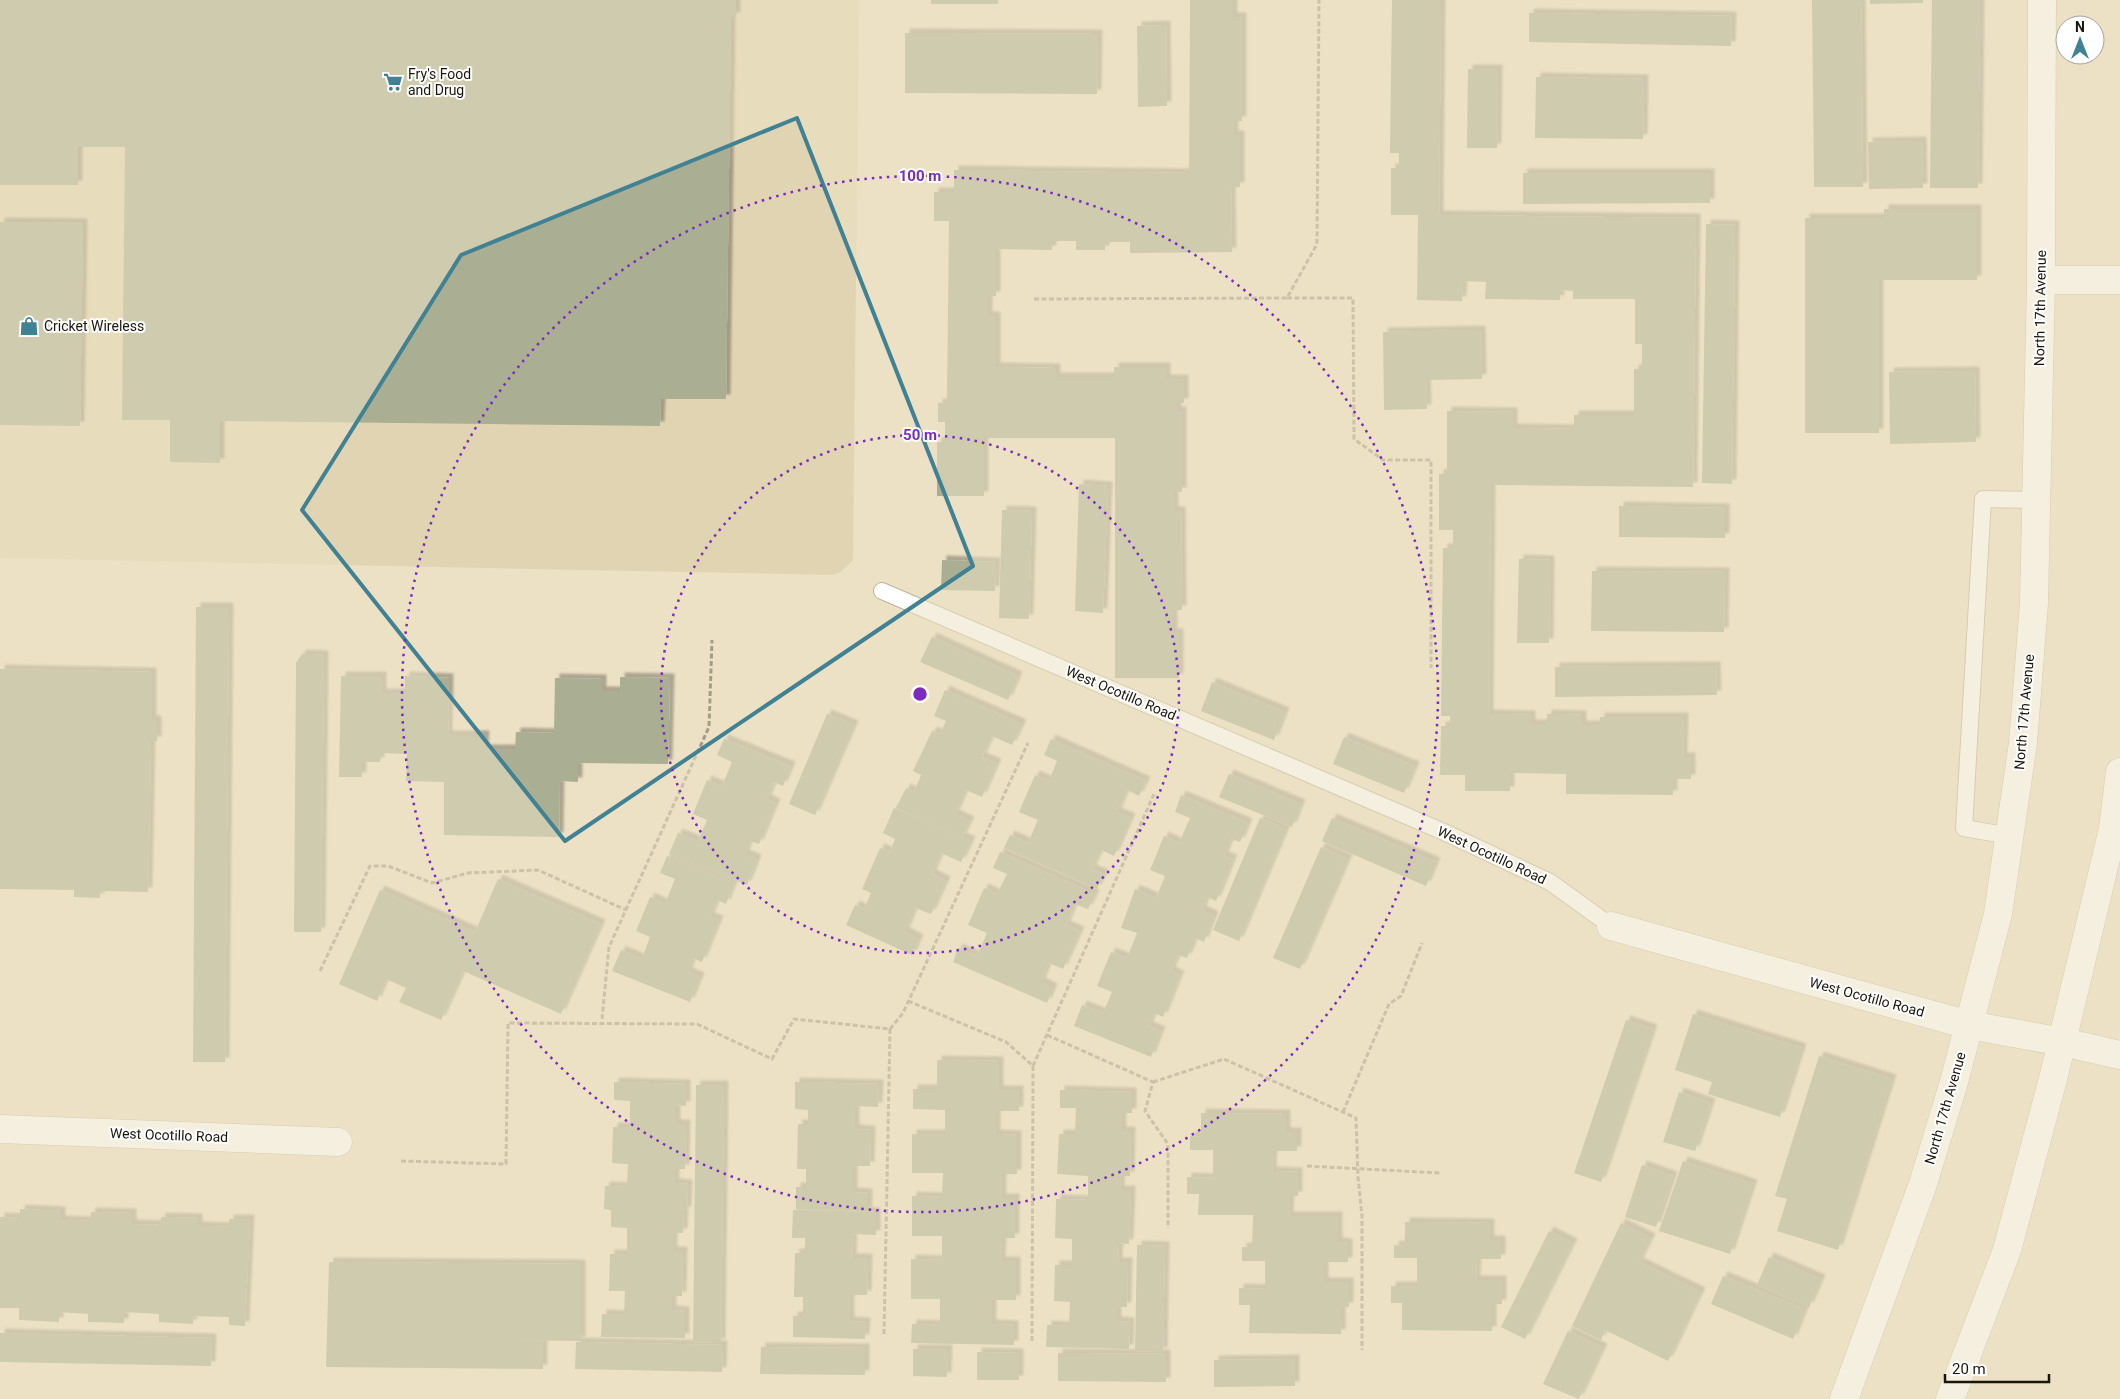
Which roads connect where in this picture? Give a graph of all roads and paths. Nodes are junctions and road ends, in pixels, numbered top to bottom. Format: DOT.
graph roads {
  1 [pos="1319,0"];
  2 [pos="2042,0"];
  3 [pos="2041,280"];
  4 [pos="2120,280"];
  5 [pos="1287,298"];
  6 [pos="1034,299"];
  7 [pos="2036,500"];
  8 [pos="882,591"];
  9 [pos="712,640"];
  10 [pos="1431,668"];
  11 [pos="1028,743"];
  12 [pos="2120,772"];
  13 [pos="1154,794"];
  14 [pos="2010,836"];
  15 [pos="626,910"];
  16 [pos="1611,926"];
  17 [pos="1422,943"];
  18 [pos="320,971"];
  19 [pos="908,1001"];
  20 [pos="602,1018"];
  21 [pos="1969,1025"];
  22 [pos="890,1030"];
  23 [pos="1047,1035"];
  24 [pos="2064,1042"];
  25 [pos="2120,1055"];
  26 [pos="1033,1066"];
  27 [pos="1152,1082"];
  28 [pos="1343,1112"];
  29 [pos="0,1129"];
  30 [pos="338,1142"];
  31 [pos="401,1161"];
  32 [pos="1307,1166"];
  33 [pos="1358,1169"];
  34 [pos="1440,1173"];
  35 [pos="1168,1228"];
  36 [pos="884,1335"];
  37 [pos="1032,1340"];
  38 [pos="1362,1350"];
  39 [pos="1844,1399"];
  40 [pos="1950,1399"];
  1 -- 5 [label="path"];
  2 -- 3 [label="street, North 17th Avenue"];
  3 -- 4 [label="street"];
  3 -- 7 [label="street, North 17th Avenue"];
  5 -- 6 [label="path"];
  5 -- 10 [label="path"];
  7 -- 14 [label="street, North 17th Avenue"];
  7 -- 14 [label="lane"];
  8 -- 16 [label="lane, West Ocotillo Road"];
  9 -- 15 [label="path"];
  11 -- 19 [label="path"];
  12 -- 24 [label="street"];
  13 -- 23 [label="path"];
  14 -- 21 [label="street, North 17th Avenue"];
  15 -- 18 [label="path"];
  15 -- 20 [label="path"];
  16 -- 21 [label="street, West Ocotillo Road"];
  17 -- 28 [label="path"];
  19 -- 22 [label="path"];
  19 -- 26 [label="path"];
  21 -- 24 [label="street, West Ocotillo Road"];
  21 -- 39 [label="street, North 17th Avenue"];
  22 -- 31 [label="path"];
  22 -- 36 [label="path"];
  23 -- 26 [label="path"];
  23 -- 27 [label="path"];
  24 -- 25 [label="street, West Ocotillo Road"];
  24 -- 40 [label="street"];
  26 -- 37 [label="path"];
  27 -- 28 [label="path"];
  27 -- 35 [label="path"];
  28 -- 33 [label="path"];
  29 -- 30 [label="street, West Ocotillo Road"];
  32 -- 33 [label="path"];
  33 -- 34 [label="path"];
  33 -- 38 [label="path"];
}
